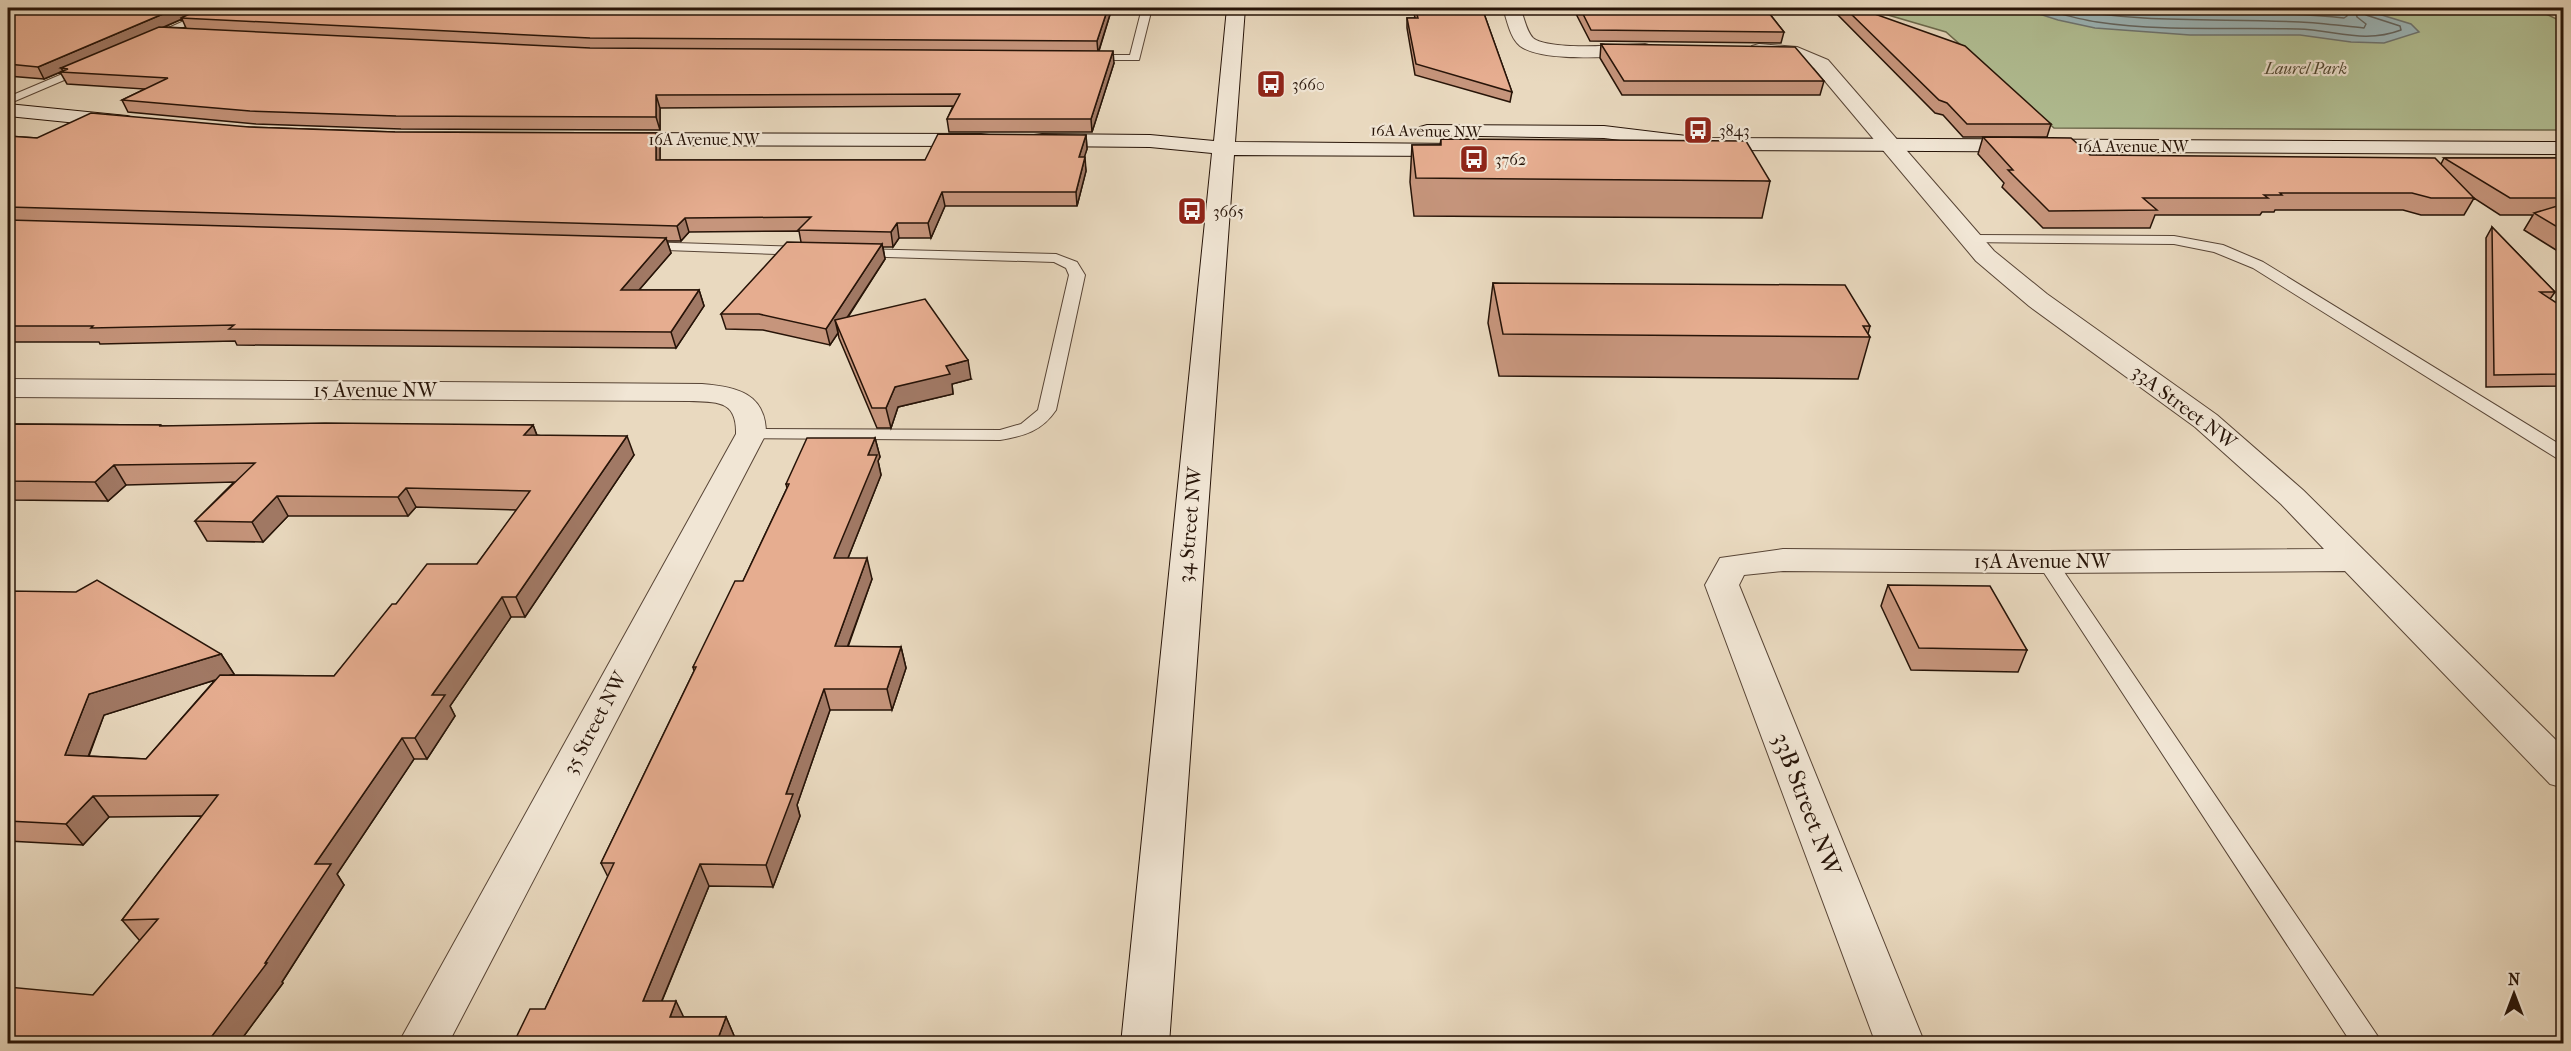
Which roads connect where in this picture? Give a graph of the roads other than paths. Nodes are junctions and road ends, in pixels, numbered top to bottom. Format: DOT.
graph roads {
  1 [pos="220,8"];
  2 [pos="1147,8"];
  3 [pos="1236,8"];
  4 [pos="1512,8"];
  5 [pos="163,33"];
  6 [pos="186,34"];
  7 [pos="141,42"];
  8 [pos="1660,50"];
  9 [pos="1740,50"];
  10 [pos="1076,58"];
  11 [pos="97,62"];
  12 [pos="8,101"];
  13 [pos="8,110"];
  14 [pos="153,124"];
  15 [pos="1224,138"];
  16 [pos="594,139"];
  17 [pos="996,140"];
  18 [pos="1020,140"];
  19 [pos="1890,145"];
  20 [pos="2564,148"];
  21 [pos="1970,239"];
  22 [pos="627,246"];
  23 [pos="817,251"];
  24 [pos="841,252"];
  25 [pos="8,388"];
  26 [pos="746,418"];
  27 [pos="2564,455"];
  28 [pos="2352,560"];
  29 [pos="2047,562"];
  30 [pos="1732,566"];
  31 [pos="2564,773"];
  32 [pos="422,1044"];
  33 [pos="1145,1044"];
  34 [pos="1901,1044"];
  35 [pos="2369,1044"];
  1 -- 5 [label="lane"];
  2 -- 10 [label="lane"];
  3 -- 15 [label="street, 34 Street NW"];
  4 -- 8 [label="street"];
  5 -- 6 [label="lane"];
  5 -- 7 [label="lane"];
  9 -- 19 [label="street, 33A Street NW"];
  11 -- 12 [label="lane"];
  13 -- 14 [label="street"];
  15 -- 18 [label="street, 16A Avenue NW"];
  15 -- 19 [label="street, 16A Avenue NW"];
  15 -- 33 [label="street, 34 Street NW"];
  16 -- 17 [label="street, 16A Avenue NW"];
  19 -- 20 [label="street, 16A Avenue NW"];
  19 -- 21 [label="street, 33A Street NW"];
  21 -- 27 [label="lane"];
  21 -- 28 [label="street, 33A Street NW"];
  22 -- 23 [label="lane"];
  24 -- 26 [label="lane"];
  25 -- 26 [label="street, 15 Avenue NW"];
  26 -- 32 [label="street, 35 Street NW"];
  28 -- 29 [label="street, 15A Avenue NW"];
  28 -- 31 [label="street, 33A Street NW"];
  29 -- 30 [label="street, 15A Avenue NW"];
  29 -- 35 [label="lane"];
  30 -- 34 [label="street, 33B Street NW"];
}
